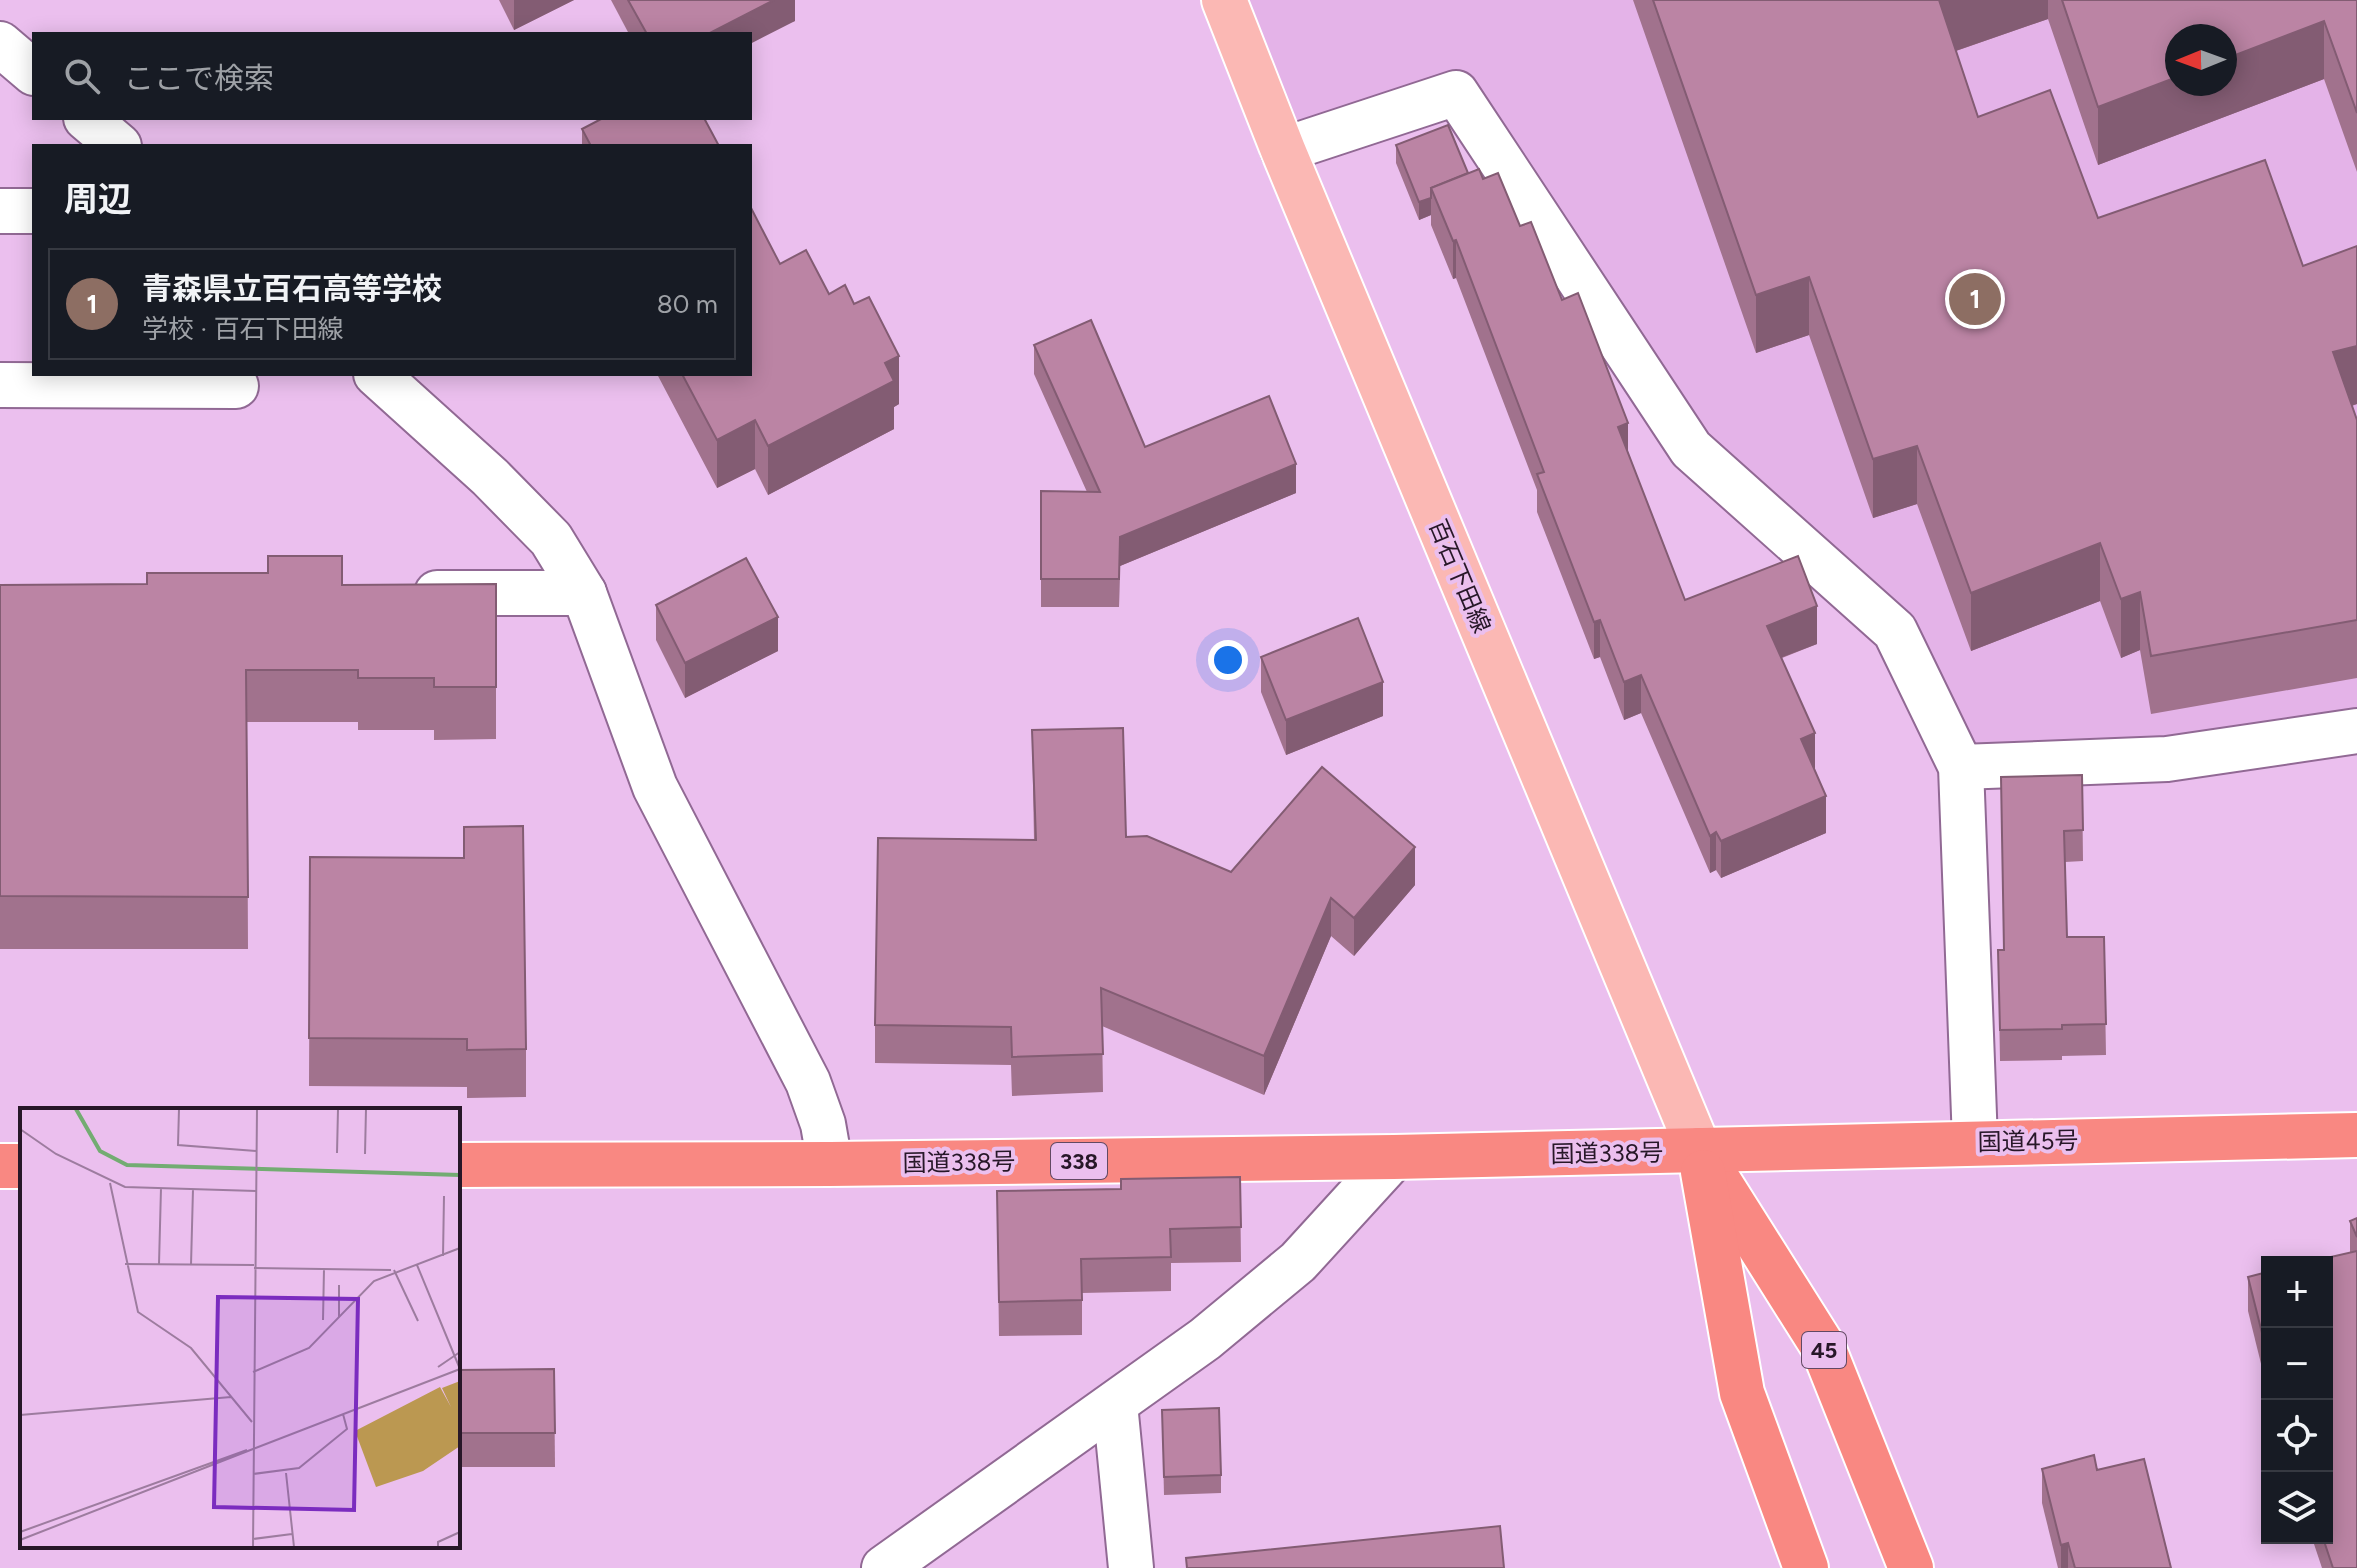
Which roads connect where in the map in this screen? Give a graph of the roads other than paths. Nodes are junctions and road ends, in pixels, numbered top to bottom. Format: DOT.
graph roads {
  1 [pos="1224,0"];
  2 [pos="0,44"];
  3 [pos="32,71"];
  4 [pos="88,120"];
  5 [pos="117,144"];
  6 [pos="1283,150"];
  7 [pos="0,211"];
  8 [pos="32,211"];
  9 [pos="378,376"];
  10 [pos="0,385"];
  11 [pos="236,386"];
  12 [pos="402,593"];
  13 [pos="584,593"];
  14 [pos="2357,731"];
  15 [pos="1961,767"];
  16 [pos="2357,1135"];
  17 [pos="1975,1142"];
  18 [pos="1699,1150"];
  19 [pos="1394,1157"];
  20 [pos="830,1164"];
  21 [pos="460,1165"];
  22 [pos="1115,1404"];
  23 [pos="884,1568"];
  24 [pos="1131,1568"];
  25 [pos="1806,1568"];
  26 [pos="1911,1568"];
  1 -- 6 [label="main road, 百石下田線"];
  2 -- 3 [label="street"];
  4 -- 5 [label="street"];
  6 -- 15 [label="street"];
  6 -- 18 [label="main road, 百石下田線"];
  7 -- 8 [label="street"];
  9 -- 13 [label="street"];
  10 -- 11 [label="street"];
  12 -- 13 [label="street"];
  13 -- 20 [label="street"];
  14 -- 15 [label="street"];
  15 -- 17 [label="street"];
  16 -- 17 [label="highway, 国道45号"];
  17 -- 18 [label="highway, 国道45号"];
  18 -- 19 [label="highway, 国道338号 / 338"];
  18 -- 25 [label="highway"];
  18 -- 26 [label="highway, 45"];
  19 -- 20 [label="highway, 国道338号 / 338"];
  19 -- 22 [label="street"];
  20 -- 21 [label="highway, 国道338号 / 338"];
  22 -- 23 [label="street"];
  22 -- 24 [label="street"];
}
